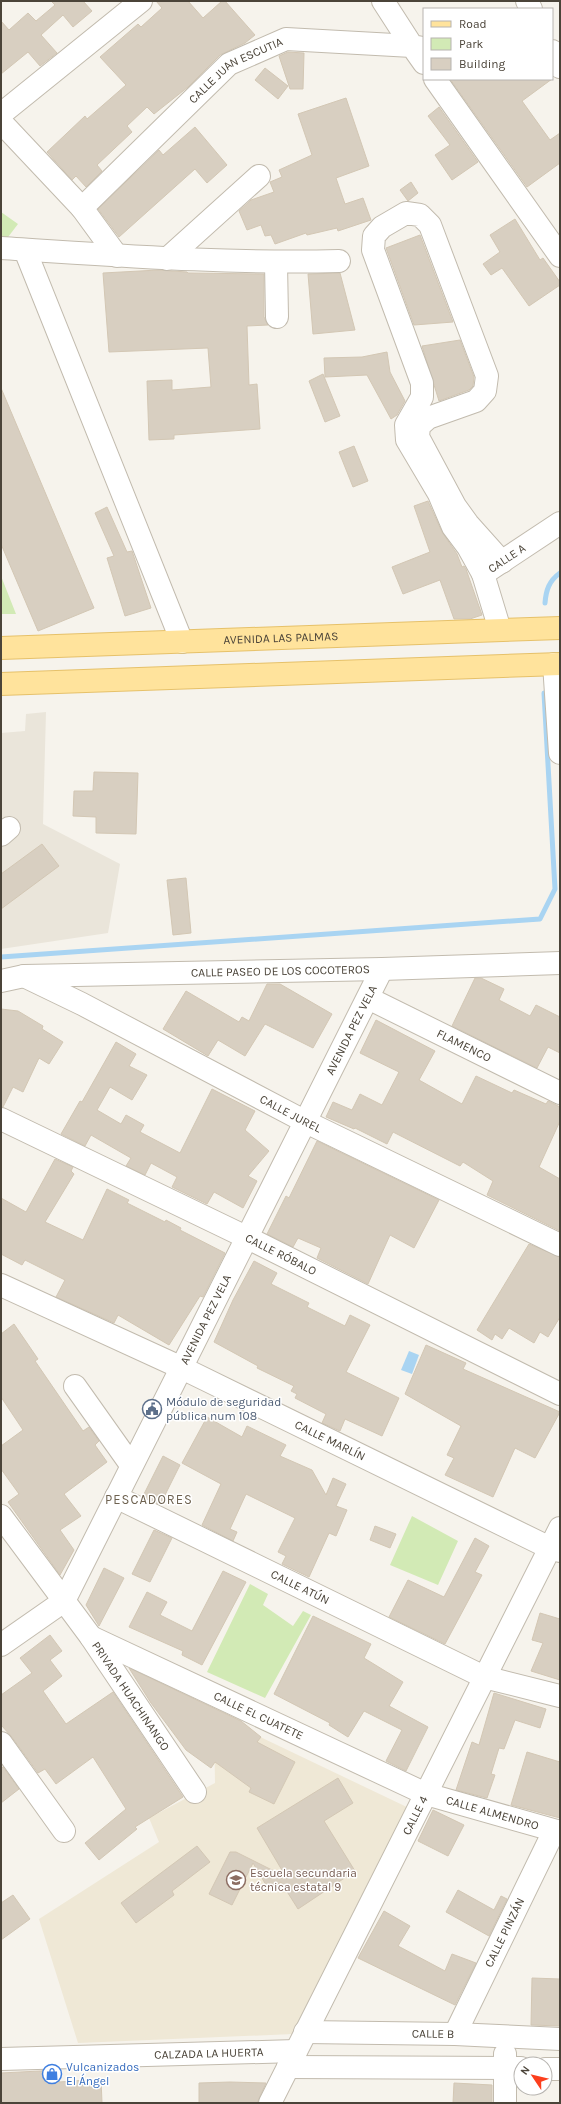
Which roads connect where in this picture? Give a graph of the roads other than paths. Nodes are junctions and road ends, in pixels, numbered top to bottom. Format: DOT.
graph roads {
  1 [pos="141,1"];
  2 [pos="383,1"];
  3 [pos="420,52"];
  4 [pos="553,53"];
  5 [pos="560,67"];
  6 [pos="436,80"];
  7 [pos="1,114"];
  8 [pos="1,122"];
  9 [pos="259,176"];
  10 [pos="82,208"];
  11 [pos="1,248"];
  12 [pos="25,250"];
  13 [pos="117,256"];
  14 [pos="560,256"];
  15 [pos="167,259"];
  16 [pos="339,261"];
  17 [pos="276,263"];
  18 [pos="278,317"];
  19 [pos="560,523"];
  20 [pos="502,562"];
  21 [pos="483,574"];
  22 [pos="560,628"];
  23 [pos="500,630"];
  24 [pos="182,642"];
  25 [pos="1,648"];
  26 [pos="557,664"];
  27 [pos="1,684"];
  28 [pos="560,753"];
  29 [pos="560,963"];
  30 [pos="382,969"];
  31 [pos="24,976"];
  32 [pos="1,981"];
  33 [pos="368,998"];
  34 [pos="560,1094"];
  35 [pos="1,1119"];
  36 [pos="306,1122"];
  37 [pos="248,1238"];
  38 [pos="560,1245"];
  39 [pos="1,1285"];
  40 [pos="182,1368"];
  41 [pos="75,1386"];
  42 [pos="560,1394"];
  43 [pos="131,1465"];
  44 [pos="116,1497"];
  45 [pos="1,1516"];
  46 [pos="560,1528"];
  47 [pos="555,1550"];
  48 [pos="64,1601"];
  49 [pos="91,1637"];
  50 [pos="1,1645"];
  51 [pos="484,1677"];
  52 [pos="560,1696"];
  53 [pos="1,1743"];
  54 [pos="195,1792"];
  55 [pos="426,1794"];
  56 [pos="64,1831"];
  57 [pos="557,1831"];
  58 [pos="455,2034"];
  59 [pos="505,2037"];
  60 [pos="560,2039"];
  61 [pos="296,2050"];
  62 [pos="1,2059"];
  63 [pos="513,2068"];
  64 [pos="270,2103"];
  65 [pos="505,2103"];
  1 -- 7 [label="street"];
  2 -- 3 [label="street"];
  3 -- 10 [label="street, CALLE JUAN ESCUTIA"];
  4 -- 5 [label="street"];
  6 -- 14 [label="street"];
  8 -- 10 [label="street"];
  9 -- 15 [label="street"];
  10 -- 13 [label="street"];
  11 -- 12 [label="street"];
  12 -- 13 [label="street"];
  12 -- 24 [label="street"];
  13 -- 15 [label="street"];
  15 -- 17 [label="street"];
  16 -- 17 [label="street"];
  17 -- 18 [label="street"];
  19 -- 20 [label="street, CALLE A"];
  20 -- 21 [label="street, CALLE A"];
  20 -- 21 [label="street"];
  21 -- 23 [label="street, CALLE A"];
  22 -- 23 [label="main road, AVENIDA LAS PALMAS"];
  23 -- 24 [label="main road, AVENIDA LAS PALMAS"];
  24 -- 25 [label="main road, AVENIDA LAS PALMAS"];
  26 -- 27 [label="main road"];
  26 -- 28 [label="street"];
  29 -- 30 [label="street, CALLE PASEO DE LOS COCOTEROS"];
  30 -- 31 [label="street, CALLE PASEO DE LOS COCOTEROS"];
  30 -- 33 [label="street, AVENIDA PEZ VELA"];
  31 -- 32 [label="street, CALLE PASEO DE LOS COCOTEROS"];
  31 -- 36 [label="street, CALLE JUREL"];
  33 -- 34 [label="street, FLAMENCO"];
  33 -- 36 [label="street, AVENIDA PEZ VELA"];
  35 -- 37 [label="street, CALLE RÓBALO"];
  36 -- 37 [label="street, AVENIDA PEZ VELA"];
  36 -- 38 [label="street, CALLE JUREL"];
  37 -- 40 [label="street, AVENIDA PEZ VELA"];
  37 -- 42 [label="street, CALLE RÓBALO"];
  39 -- 40 [label="street, CALLE MARLÍN"];
  40 -- 43 [label="street, AVENIDA PEZ VELA"];
  40 -- 47 [label="street, CALLE MARLÍN"];
  41 -- 43 [label="street"];
  43 -- 44 [label="street, AVENIDA PEZ VELA"];
  44 -- 48 [label="street, AVENIDA PEZ VELA"];
  44 -- 51 [label="street, CALLE ATÚN"];
  45 -- 48 [label="street, PRIVADA HUACHINANGO"];
  46 -- 47 [label="street, CALLE 4"];
  47 -- 51 [label="street, CALLE 4"];
  48 -- 49 [label="street, PRIVADA HUACHINANGO"];
  48 -- 50 [label="street, AVENIDA PEZ VELA"];
  49 -- 54 [label="street, PRIVADA HUACHINANGO"];
  49 -- 55 [label="street, CALLE EL CUATETE"];
  51 -- 52 [label="street, CALLE ATÚN"];
  51 -- 55 [label="street, CALLE 4"];
  53 -- 56 [label="street"];
  55 -- 57 [label="street, CALLE ALMENDRO"];
  55 -- 61 [label="street, CALLE 4"];
  57 -- 58 [label="street, CALLE PINZÁN"];
  58 -- 59 [label="street, CALLE B"];
  58 -- 61 [label="street, CALLE B"];
  59 -- 60 [label="street, CALLE B"];
  59 -- 63 [label="street"];
  61 -- 62 [label="street, CALZADA LA HUERTA"];
  61 -- 63 [label="street, CALZADA LA HUERTA"];
  61 -- 64 [label="street, CALLE 4"];
  63 -- 65 [label="street"];
}
